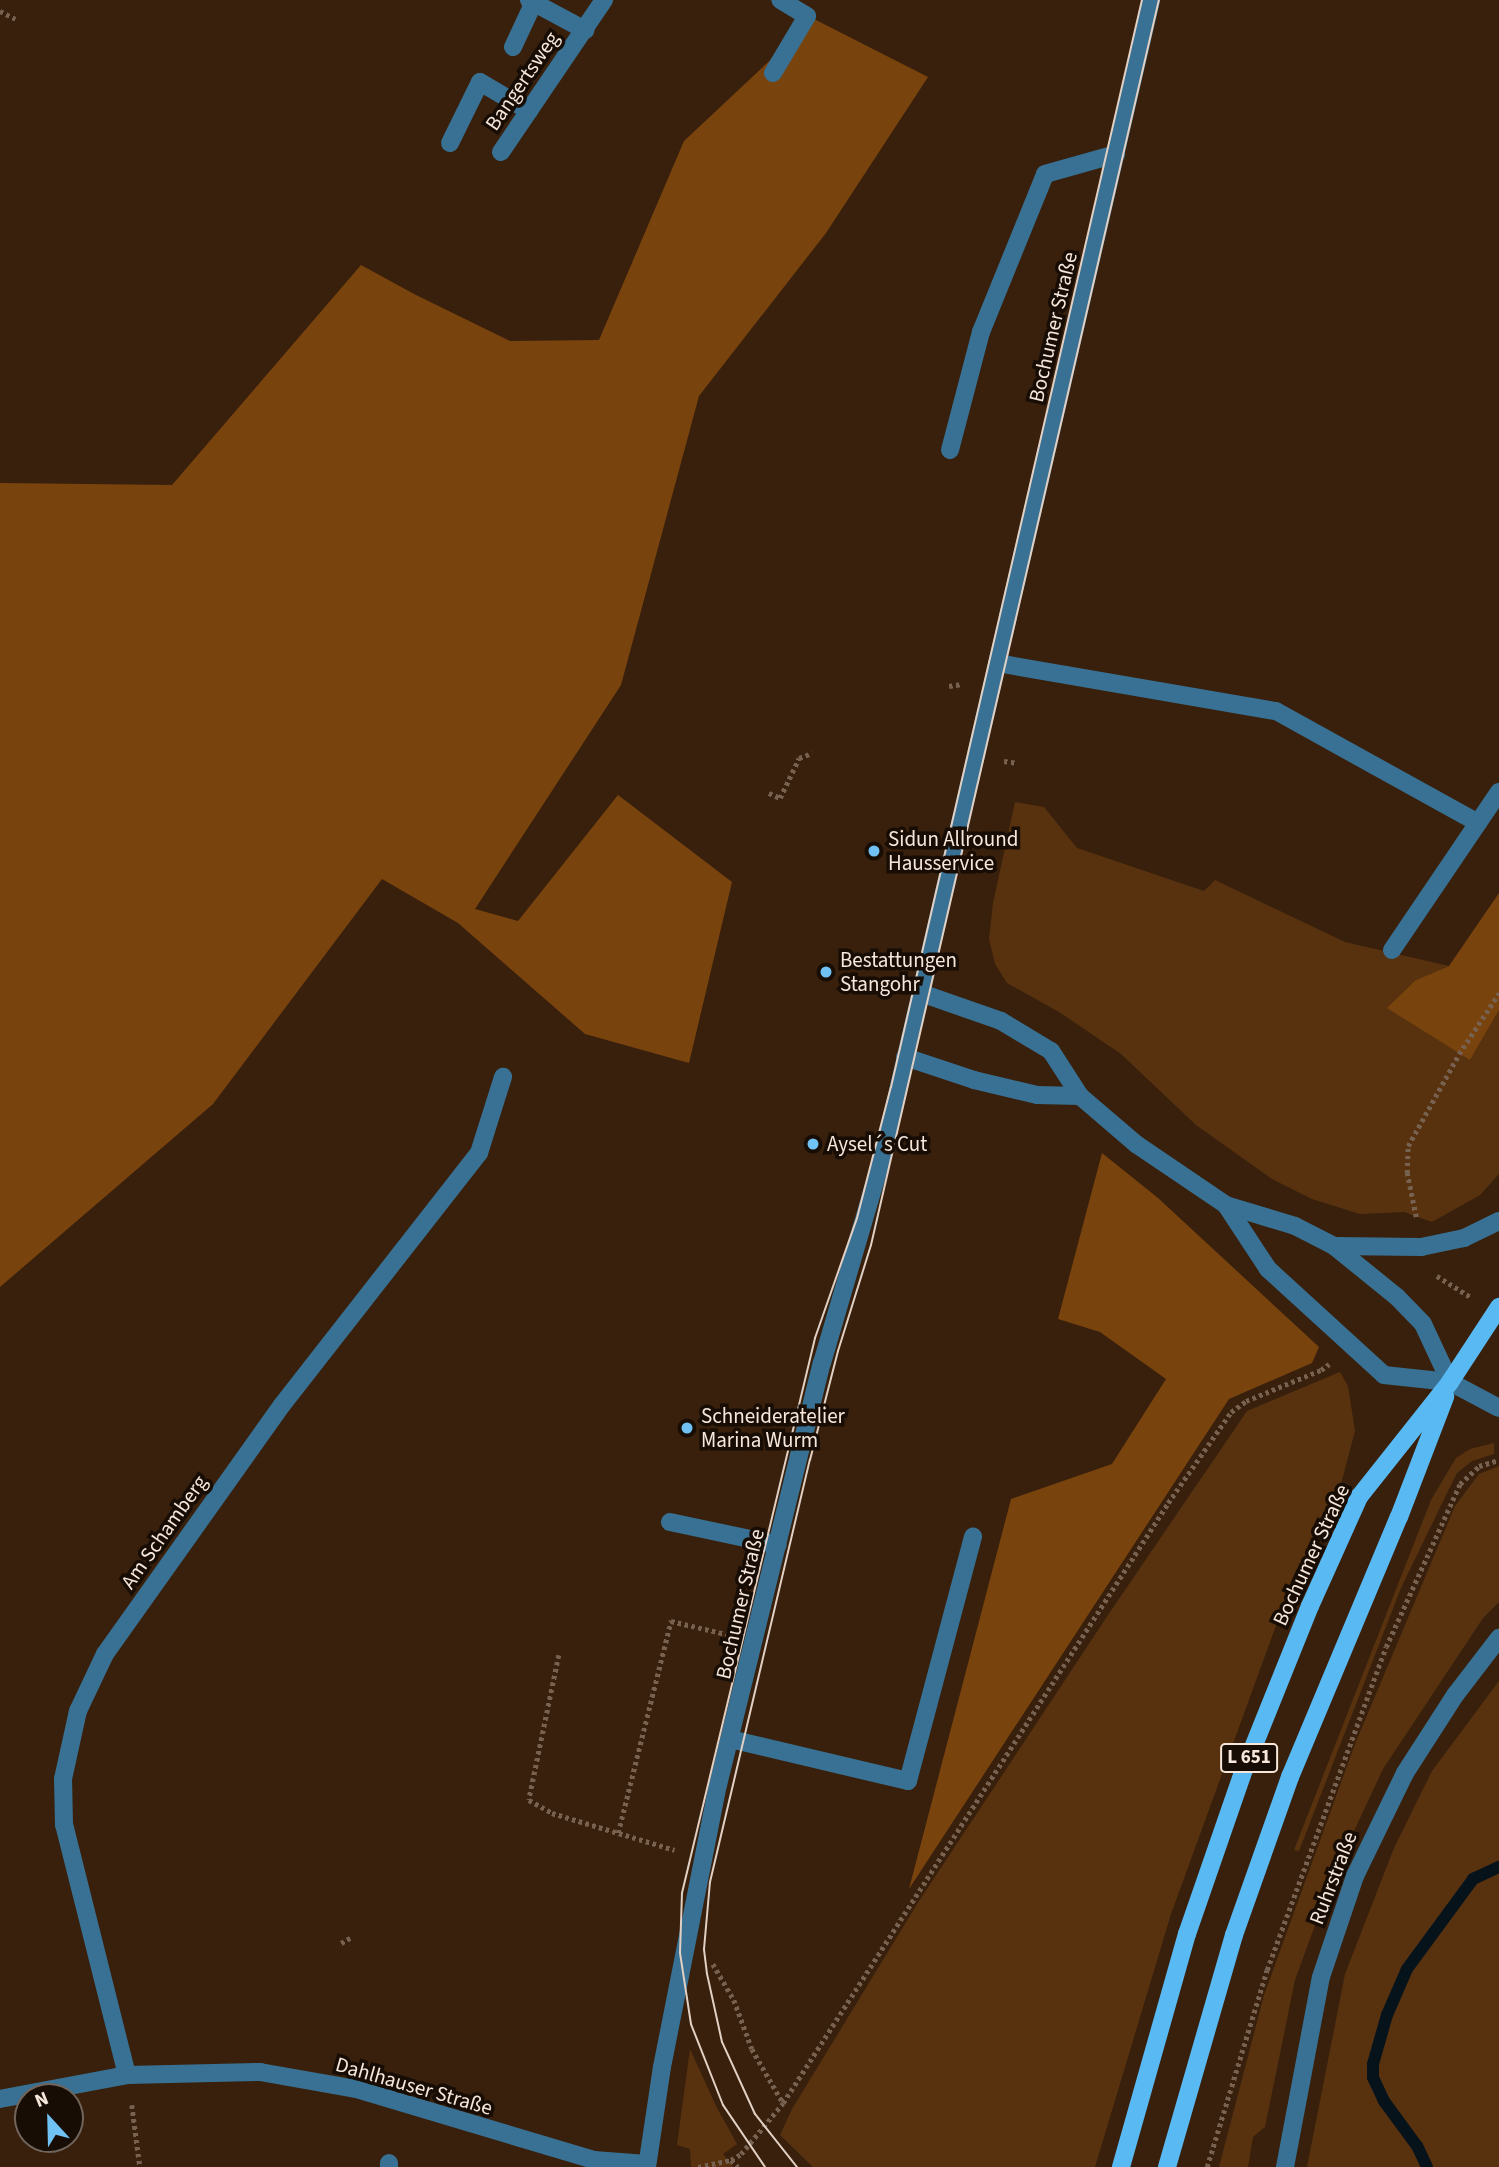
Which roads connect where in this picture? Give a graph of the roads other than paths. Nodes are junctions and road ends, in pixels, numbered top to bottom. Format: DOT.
graph roads {
  1 [pos="604,0"];
  2 [pos="780,0"];
  3 [pos="1150,0"];
  4 [pos="531,1"];
  5 [pos="584,30"];
  6 [pos="513,47"];
  7 [pos="773,73"];
  8 [pos="529,110"];
  9 [pos="450,143"];
  10 [pos="501,152"];
  11 [pos="1116,154"];
  12 [pos="950,450"];
  13 [pos="997,663"];
  14 [pos="1499,792"];
  15 [pos="1478,823"];
  16 [pos="1392,950"];
  17 [pos="921,993"];
  18 [pos="905,1057"];
  19 [pos="503,1077"];
  20 [pos="1080,1096"];
  21 [pos="1226,1205"];
  22 [pos="1499,1221"];
  23 [pos="1334,1246"];
  24 [pos="1497,1310"];
  25 [pos="1450,1382"];
  26 [pos="1499,1408"];
  27 [pos="670,1522"];
  28 [pos="973,1537"];
  29 [pos="778,1545"];
  30 [pos="1499,1638"];
  31 [pos="730,1739"];
  32 [pos="127,2075"];
  33 [pos="0,2099"];
  34 [pos="647,2165"];
  35 [pos="1121,2167"];
  36 [pos="1167,2167"];
  37 [pos="1284,2167"];
  1 -- 5 [label="street, Bangertsweg"];
  2 -- 7 [label="street"];
  3 -- 11 [label="street, Bochumer Straße"];
  4 -- 5 [label="street"];
  4 -- 6 [label="street"];
  5 -- 8 [label="street, Bangertsweg"];
  8 -- 9 [label="street"];
  8 -- 10 [label="street, Bangertsweg"];
  11 -- 12 [label="street"];
  11 -- 13 [label="street, Bochumer Straße"];
  13 -- 15 [label="street"];
  13 -- 17 [label="street, Bochumer Straße"];
  14 -- 15 [label="street"];
  15 -- 16 [label="street"];
  17 -- 18 [label="street, Bochumer Straße"];
  17 -- 20 [label="street"];
  18 -- 20 [label="street"];
  18 -- 29 [label="street, Bochumer Straße"];
  19 -- 32 [label="street, Am Schamberg"];
  20 -- 21 [label="street"];
  21 -- 23 [label="street"];
  21 -- 25 [label="street"];
  22 -- 23 [label="street"];
  23 -- 25 [label="street"];
  24 -- 25 [label="main road, L 651"];
  25 -- 26 [label="street"];
  25 -- 35 [label="main road, Bochumer Straße / L 651"];
  25 -- 36 [label="main road, L 651"];
  27 -- 29 [label="street"];
  28 -- 31 [label="street"];
  29 -- 31 [label="street, Bochumer Straße"];
  30 -- 37 [label="street, Ruhrstraße"];
  31 -- 34 [label="street, Bochumer Straße"];
  32 -- 33 [label="street, Dahlhauser Straße"];
  32 -- 34 [label="street, Dahlhauser Straße"];
}
